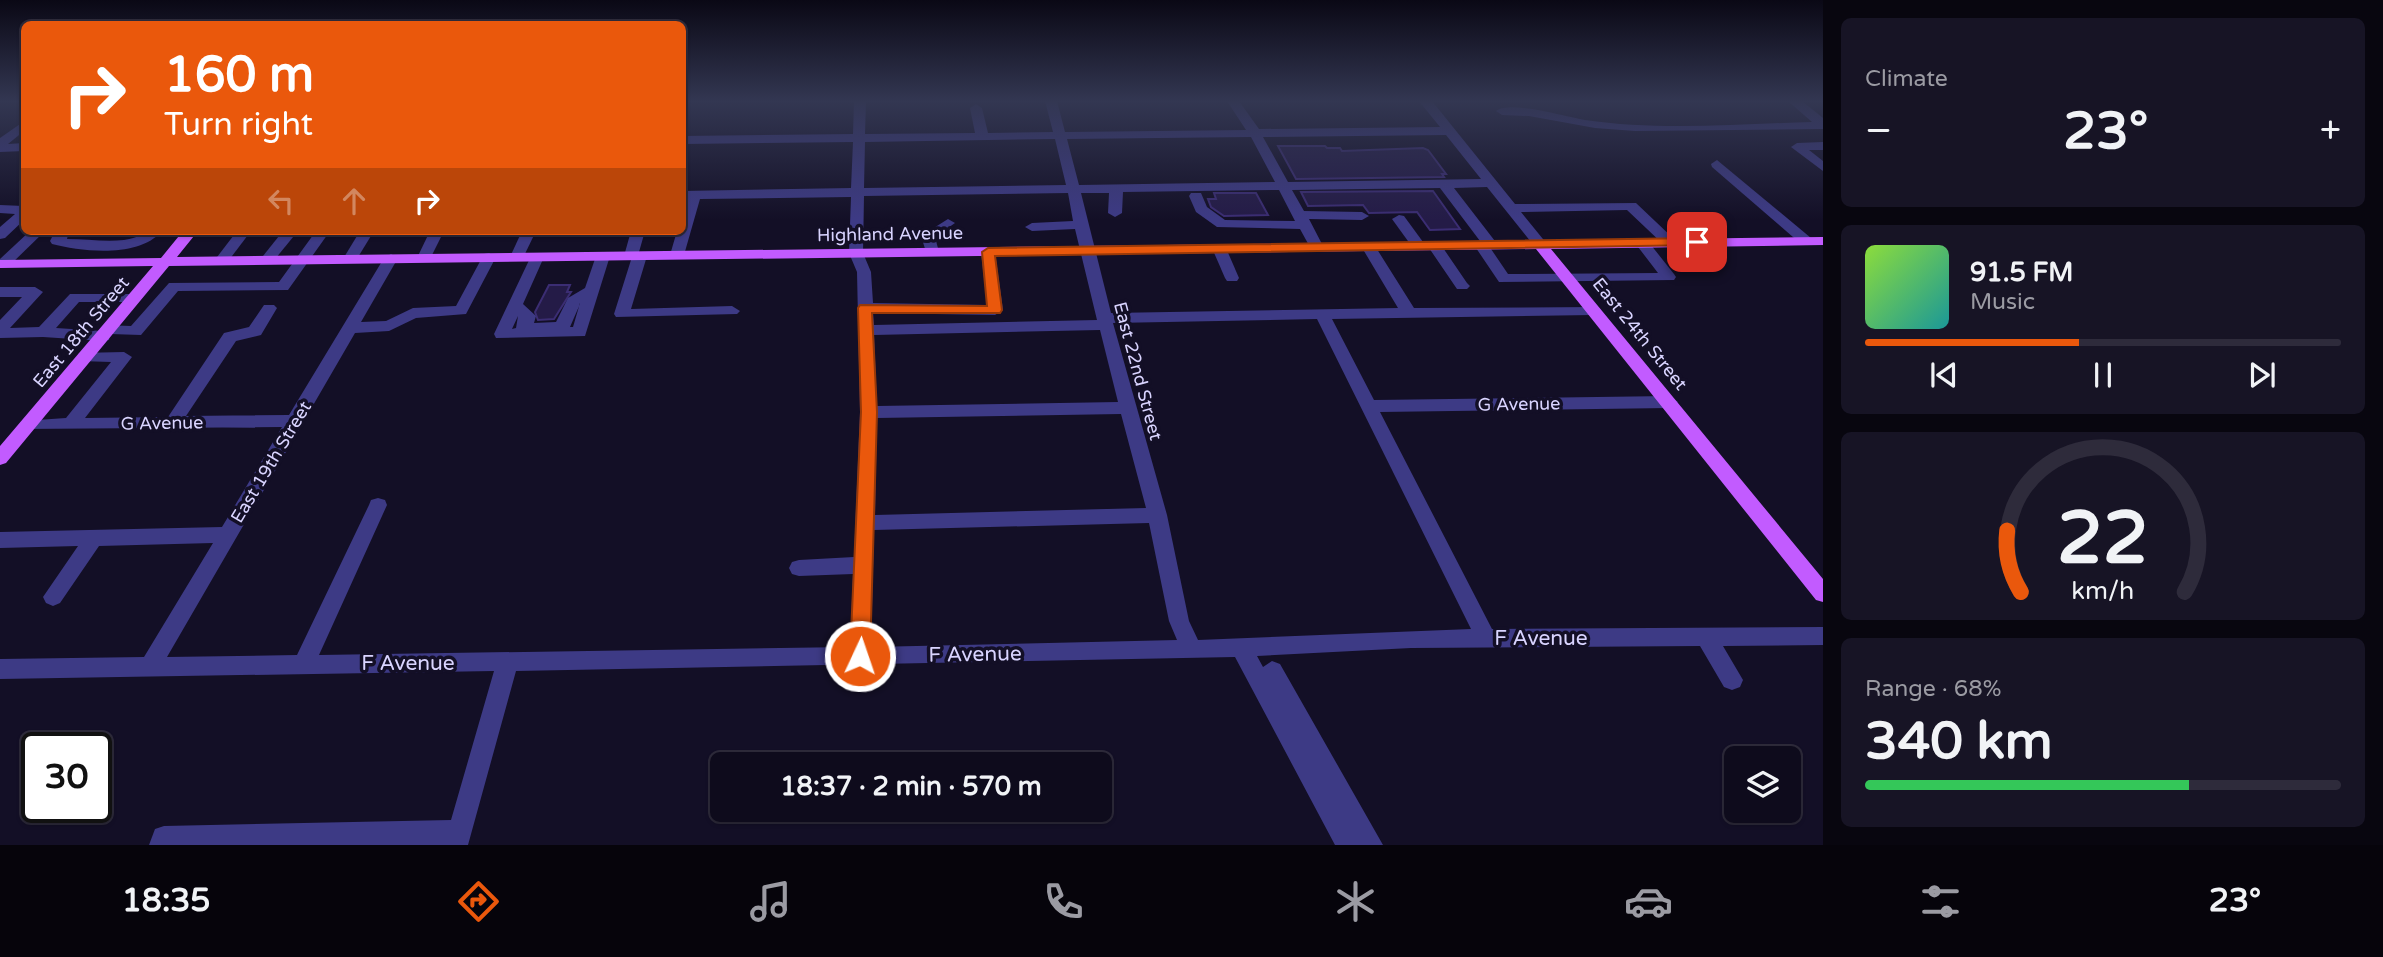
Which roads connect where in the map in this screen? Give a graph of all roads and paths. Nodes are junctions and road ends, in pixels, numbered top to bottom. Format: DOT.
graph roads {
  1 [pos="859,140"];
  2 [pos="1062,140"];
  3 [pos="1259,140"];
  4 [pos="1456,140"];
  5 [pos="0,146"];
  6 [pos="1823,146"];
  7 [pos="21,147"];
  8 [pos="1717,164"];
  9 [pos="1823,167"];
  10 [pos="1490,183"];
  11 [pos="1444,184"];
  12 [pos="1284,187"];
  13 [pos="1074,190"];
  14 [pos="1116,190"];
  15 [pos="858,194"];
  16 [pos="688,195"];
  17 [pos="1196,196"];
  18 [pos="1510,208"];
  19 [pos="0,209"];
  20 [pos="21,211"];
  21 [pos="1115,213"];
  22 [pos="21,214"];
  23 [pos="1362,216"];
  24 [pos="1399,219"];
  25 [pos="1302,220"];
  26 [pos="948,223"];
  27 [pos="1222,224"];
  28 [pos="1081,225"];
  29 [pos="1032,227"];
  30 [pos="0,235"];
  31 [pos="34,235"];
  32 [pos="60,235"];
  33 [pos="151,235"];
  34 [pos="188,235"];
  35 [pos="241,235"];
  36 [pos="288,235"];
  37 [pos="320,235"];
  38 [pos="365,235"];
  39 [pos="435,235"];
  40 [pos="527,235"];
  41 [pos="638,235"];
  42 [pos="681,235"];
  43 [pos="1806,241"];
  44 [pos="1823,241"];
  45 [pos="1642,243"];
  46 [pos="1670,243"];
  47 [pos="1540,244"];
  48 [pos="1426,245"];
  49 [pos="1486,245"];
  50 [pos="1316,246"];
  51 [pos="1368,246"];
  52 [pos="1226,248"];
  53 [pos="1086,250"];
  54 [pos="988,252"];
  55 [pos="856,253"];
  56 [pos="932,253"];
  57 [pos="677,255"];
  58 [pos="603,256"];
  59 [pos="636,256"];
  60 [pos="489,257"];
  61 [pos="517,257"];
  62 [pos="537,257"];
  63 [pos="391,258"];
  64 [pos="424,258"];
  65 [pos="350,259"];
  66 [pos="301,260"];
  67 [pos="221,261"];
  68 [pos="266,261"];
  69 [pos="165,262"];
  70 [pos="1,264"];
  71 [pos="1233,278"];
  72 [pos="1569,280"];
  73 [pos="1462,286"];
  74 [pos="592,291"];
  75 [pos="0,292"];
  76 [pos="135,297"];
  77 [pos="515,305"];
  78 [pos="270,308"];
  79 [pos="865,308"];
  80 [pos="1593,310"];
  81 [pos="732,311"];
  82 [pos="1409,313"];
  83 [pos="1322,314"];
  84 [pos="1105,321"];
  85 [pos="350,328"];
  86 [pos="865,330"];
  87 [pos="0,331"];
  88 [pos="43,332"];
  89 [pos="106,332"];
  90 [pos="85,357"];
  91 [pos="1669,402"];
  92 [pos="1369,407"];
  93 [pos="1129,408"];
  94 [pos="869,412"];
  95 [pos="295,421"];
  96 [pos="173,423"];
  97 [pos="71,424"];
  98 [pos="28,425"];
  99 [pos="0,458"];
  100 [pos="378,505"];
  101 [pos="1157,515"];
  102 [pos="866,523"];
  103 [pos="228,535"];
  104 [pos="94,538"];
  105 [pos="0,540"];
  106 [pos="864,565"];
  107 [pos="799,568"];
  108 [pos="1823,594"];
  109 [pos="53,597"];
  110 [pos="1823,636"];
  111 [pos="1706,637"];
  112 [pos="1486,638"];
  113 [pos="1241,648"];
  114 [pos="1191,649"];
  115 [pos="860,656"];
  116 [pos="508,662"];
  117 [pos="304,664"];
  118 [pos="151,665"];
  119 [pos="0,669"];
  120 [pos="1272,671"];
  121 [pos="1732,680"];
  122 [pos="457,839"];
  123 [pos="161,845"];
  124 [pos="1349,845"];
  125 [pos="1371,845"];
  1 -- 15 [label="street"];
  2 -- 13 [label="street, East 22nd Street"];
  3 -- 12 [label="street"];
  4 -- 10 [label="street, East 24th Street"];
  5 -- 7 [label="street"];
  6 -- 9 [label="street"];
  8 -- 43 [label="street"];
  10 -- 11 [label="street"];
  10 -- 18 [label="street, East 24th Street"];
  11 -- 12 [label="street"];
  11 -- 49 [label="street"];
  12 -- 14 [label="street"];
  12 -- 25 [label="street"];
  13 -- 14 [label="street"];
  13 -- 15 [label="street"];
  13 -- 28 [label="street, East 22nd Street"];
  14 -- 21 [label="street"];
  15 -- 16 [label="street"];
  15 -- 55 [label="street"];
  17 -- 27 [label="street"];
  18 -- 46 [label="street"];
  18 -- 47 [label="street, East 24th Street"];
  19 -- 20 [label="street"];
  22 -- 30 [label="street"];
  23 -- 25 [label="street"];
  24 -- 48 [label="street"];
  25 -- 27 [label="street"];
  25 -- 50 [label="street"];
  26 -- 56 [label="street"];
  27 -- 52 [label="street"];
  28 -- 29 [label="street"];
  28 -- 53 [label="street, East 22nd Street"];
  31 -- 70 [label="street"];
  32 -- 33 [label="street"];
  34 -- 69 [label="main road, East 18th Street"];
  35 -- 67 [label="street"];
  36 -- 68 [label="street"];
  37 -- 66 [label="street"];
  38 -- 65 [label="street"];
  39 -- 64 [label="street"];
  40 -- 61 [label="street"];
  41 -- 59 [label="street"];
  42 -- 57 [label="street"];
  43 -- 44 [label="main road, Highland Avenue"];
  43 -- 46 [label="main road, Highland Avenue"];
  45 -- 46 [label="main road, Highland Avenue"];
  45 -- 47 [label="main road, Highland Avenue"];
  45 -- 72 [label="street"];
  47 -- 49 [label="main road, Highland Avenue"];
  47 -- 72 [label="main road, East 24th Street"];
  48 -- 49 [label="main road, Highland Avenue"];
  48 -- 51 [label="main road, Highland Avenue"];
  48 -- 73 [label="street"];
  49 -- 72 [label="street"];
  50 -- 51 [label="main road, Highland Avenue"];
  50 -- 52 [label="main road, Highland Avenue"];
  51 -- 82 [label="street"];
  52 -- 53 [label="main road, Highland Avenue"];
  52 -- 71 [label="street"];
  53 -- 54 [label="main road, Highland Avenue"];
  53 -- 84 [label="street, East 22nd Street"];
  54 -- 56 [label="main road, Highland Avenue"];
  54 -- 79 [label="street"];
  55 -- 56 [label="main road, Highland Avenue"];
  55 -- 57 [label="main road, Highland Avenue"];
  55 -- 79 [label="street"];
  57 -- 59 [label="main road, Highland Avenue"];
  58 -- 59 [label="main road, Highland Avenue"];
  58 -- 62 [label="main road, Highland Avenue"];
  58 -- 74 [label="street"];
  59 -- 81 [label="street"];
  60 -- 61 [label="main road, Highland Avenue"];
  60 -- 64 [label="main road, Highland Avenue"];
  60 -- 85 [label="street"];
  61 -- 62 [label="main road, Highland Avenue"];
  62 -- 77 [label="street"];
  63 -- 64 [label="main road, Highland Avenue"];
  63 -- 65 [label="main road, Highland Avenue"];
  63 -- 85 [label="street, East 19th Street"];
  65 -- 66 [label="main road, Highland Avenue"];
  66 -- 68 [label="main road, Highland Avenue"];
  66 -- 89 [label="street"];
  67 -- 68 [label="main road, Highland Avenue"];
  67 -- 69 [label="main road, Highland Avenue"];
  69 -- 70 [label="main road, Highland Avenue"];
  69 -- 76 [label="main road, East 18th Street"];
  72 -- 80 [label="main road, East 24th Street"];
  74 -- 77 [label="street"];
  74 -- 77 [label="street"];
  75 -- 87 [label="street"];
  76 -- 88 [label="street"];
  76 -- 89 [label="main road, East 18th Street"];
  78 -- 96 [label="street"];
  79 -- 86 [label="street"];
  80 -- 82 [label="street"];
  80 -- 91 [label="main road, East 24th Street"];
  82 -- 83 [label="street"];
  83 -- 84 [label="street"];
  83 -- 92 [label="street"];
  84 -- 86 [label="street"];
  84 -- 93 [label="street, East 22nd Street"];
  85 -- 95 [label="street, East 19th Street"];
  86 -- 94 [label="street"];
  87 -- 88 [label="street"];
  88 -- 89 [label="street"];
  89 -- 90 [label="main road, East 18th Street"];
  90 -- 97 [label="street"];
  90 -- 98 [label="main road, East 18th Street"];
  91 -- 92 [label="street, G Avenue"];
  91 -- 108 [label="main road, East 24th Street"];
  92 -- 112 [label="street"];
  93 -- 94 [label="street"];
  93 -- 101 [label="street, East 22nd Street"];
  94 -- 102 [label="street"];
  95 -- 96 [label="street, G Avenue"];
  95 -- 103 [label="street, East 19th Street"];
  96 -- 97 [label="street, G Avenue"];
  97 -- 98 [label="street, G Avenue"];
  98 -- 99 [label="main road, East 18th Street"];
  100 -- 117 [label="street"];
  101 -- 102 [label="street"];
  101 -- 114 [label="street, East 22nd Street"];
  102 -- 106 [label="street"];
  103 -- 104 [label="street"];
  103 -- 118 [label="street, East 19th Street"];
  104 -- 105 [label="street"];
  104 -- 109 [label="street"];
  106 -- 107 [label="street"];
  106 -- 115 [label="street"];
  110 -- 111 [label="street, F Avenue"];
  111 -- 112 [label="street, F Avenue"];
  111 -- 121 [label="street"];
  112 -- 113 [label="street, F Avenue"];
  113 -- 114 [label="street, F Avenue"];
  113 -- 124 [label="street"];
  114 -- 115 [label="street, F Avenue"];
  115 -- 116 [label="street, F Avenue"];
  116 -- 117 [label="street, F Avenue"];
  116 -- 122 [label="street"];
  117 -- 118 [label="street, F Avenue"];
  118 -- 119 [label="street, F Avenue"];
  120 -- 125 [label="street"];
  122 -- 123 [label="street"];
}
